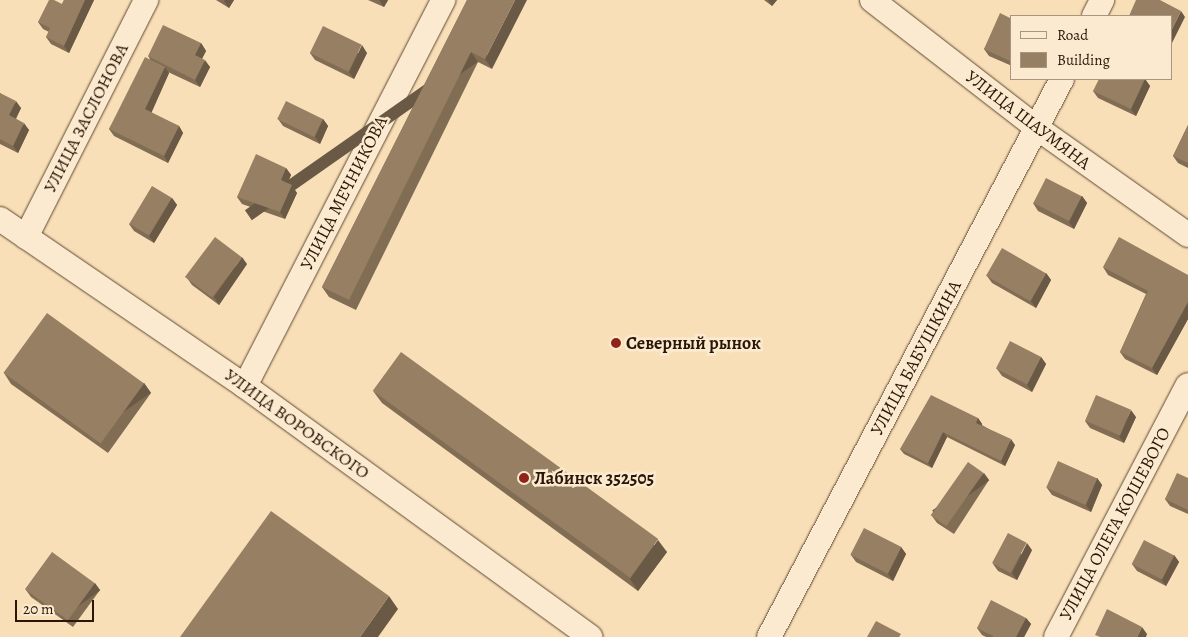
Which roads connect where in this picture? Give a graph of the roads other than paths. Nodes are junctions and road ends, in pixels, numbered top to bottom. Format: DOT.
graph roads {
  1 [pos="146,0"];
  2 [pos="443,0"];
  3 [pos="872,0"];
  4 [pos="1102,0"];
  5 [pos="1094,15"];
  6 [pos="1061,80"];
  7 [pos="1037,128"];
  8 [pos="0,219"];
  9 [pos="1188,235"];
  10 [pos="26,237"];
  11 [pos="1188,385"];
  12 [pos="245,386"];
  13 [pos="590,637"];
  14 [pos="769,637"];
  15 [pos="1056,637"];
  1 -- 10 [label="street, УЛИЦА ЗАСЛОНОВА"];
  2 -- 12 [label="street, УЛИЦА МЕЧНИКОВА"];
  3 -- 7 [label="street, УЛИЦА ШАУМЯНА"];
  4 -- 5 [label="street"];
  6 -- 7 [label="street, УЛИЦА БАБУШКИНА"];
  7 -- 9 [label="street, УЛИЦА ШАУМЯНА"];
  7 -- 14 [label="street, УЛИЦА БАБУШКИНА"];
  8 -- 10 [label="street, УЛИЦА ВОРОВСКОГО"];
  10 -- 12 [label="street, УЛИЦА ВОРОВСКОГО"];
  11 -- 15 [label="street, УЛИЦА ОЛЕГА КОШЕВОГО"];
  12 -- 13 [label="street, УЛИЦА ВОРОВСКОГО"];
}
